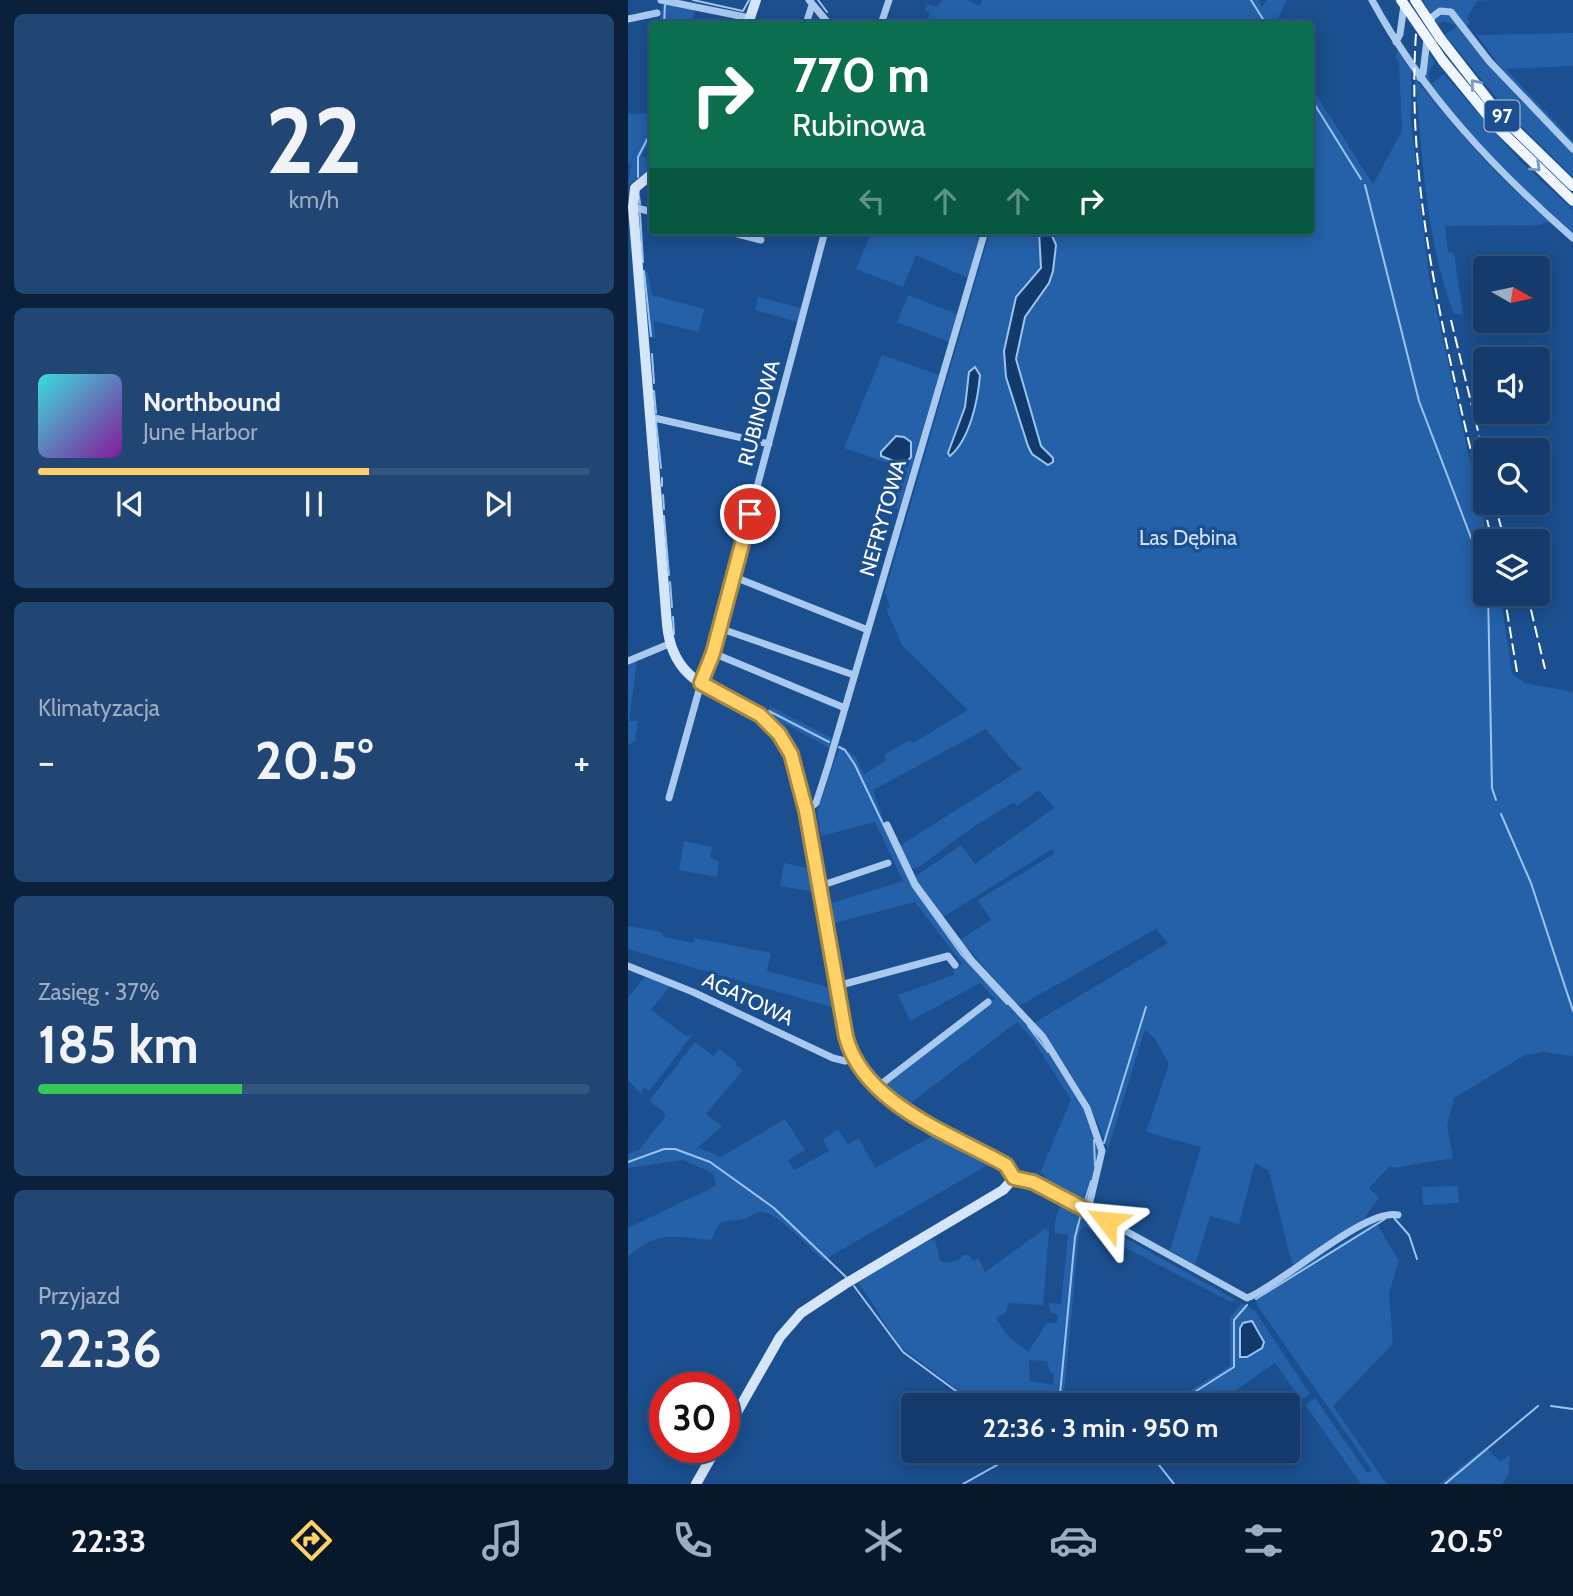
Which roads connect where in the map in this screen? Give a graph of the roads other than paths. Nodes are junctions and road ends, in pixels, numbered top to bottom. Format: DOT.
graph roads {
  1 [pos="661,0"];
  2 [pos="756,0"];
  3 [pos="889,0"];
  4 [pos="1372,0"];
  5 [pos="1403,0"];
  6 [pos="1415,0"];
  7 [pos="810,2"];
  8 [pos="657,13"];
  9 [pos="628,19"];
  10 [pos="749,21"];
  11 [pos="807,21"];
  12 [pos="826,21"];
  13 [pos="882,21"];
  14 [pos="1396,42"];
  15 [pos="1420,78"];
  16 [pos="1573,149"];
  17 [pos="649,176"];
  18 [pos="1573,186"];
  19 [pos="1573,201"];
  20 [pos="633,207"];
  21 [pos="649,211"];
  22 [pos="742,235"];
  23 [pos="824,235"];
  24 [pos="985,235"];
  25 [pos="1573,238"];
  26 [pos="761,240"];
  27 [pos="650,417"];
  28 [pos="769,444"];
  29 [pos="732,576"];
  30 [pos="719,628"];
  31 [pos="868,630"];
  32 [pos="669,644"];
  33 [pos="713,653"];
  34 [pos="628,662"];
  35 [pos="854,675"];
  36 [pos="701,683"];
  37 [pos="845,708"];
  38 [pos="669,798"];
  39 [pos="806,811"];
  40 [pos="887,825"];
  41 [pos="888,863"];
  42 [pos="820,886"];
  43 [pos="955,965"];
  44 [pos="628,966"];
  45 [pos="837,986"];
  46 [pos="988,1002"];
  47 [pos="854,1059"];
  48 [pos="876,1089"];
  49 [pos="1014,1178"];
  50 [pos="1088,1210"];
  51 [pos="1398,1215"];
  52 [pos="740,1406"];
  53 [pos="708,1463"];
  54 [pos="696,1484"];
  1 -- 10 [label="street"];
  2 -- 10 [label="street"];
  3 -- 13 [label="street"];
  4 -- 14 [label="street"];
  5 -- 14 [label="street"];
  5 -- 19 [label="main road, 97, one-way, bridge"];
  18 -- 6 [label="main road, 97, one-way, bridge"];
  7 -- 11 [label="street"];
  7 -- 12 [label="street"];
  8 -- 9 [label="street"];
  14 -- 15 [label="street"];
  15 -- 16 [label="street"];
  15 -- 25 [label="street"];
  17 -- 20 [label="street"];
  20 -- 21 [label="street"];
  20 -- 27 [label="street"];
  22 -- 26 [label="street"];
  23 -- 28 [label="street, RUBINOWA"];
  24 -- 31 [label="street, NEFRYTOWA"];
  27 -- 28 [label="street"];
  27 -- 32 [label="street"];
  28 -- 29 [label="street, RUBINOWA"];
  29 -- 30 [label="street, RUBINOWA"];
  29 -- 31 [label="street"];
  30 -- 33 [label="street, RUBINOWA"];
  30 -- 35 [label="street"];
  31 -- 35 [label="street, NEFRYTOWA"];
  32 -- 34 [label="street"];
  32 -- 36 [label="street"];
  33 -- 36 [label="street, RUBINOWA"];
  33 -- 37 [label="street"];
  35 -- 37 [label="street, NEFRYTOWA"];
  36 -- 38 [label="street, RUBINOWA"];
  36 -- 39 [label="street"];
  37 -- 39 [label="street, NEFRYTOWA"];
  39 -- 42 [label="street"];
  40 -- 50 [label="street"];
  41 -- 42 [label="street"];
  42 -- 45 [label="street"];
  43 -- 45 [label="street"];
  44 -- 47 [label="street, AGATOWA"];
  45 -- 47 [label="street"];
  46 -- 48 [label="street"];
  47 -- 48 [label="street"];
  48 -- 49 [label="street"];
  49 -- 50 [label="street"];
  49 -- 52 [label="street"];
  50 -- 51 [label="street"];
  53 -- 54 [label="street"];
}
